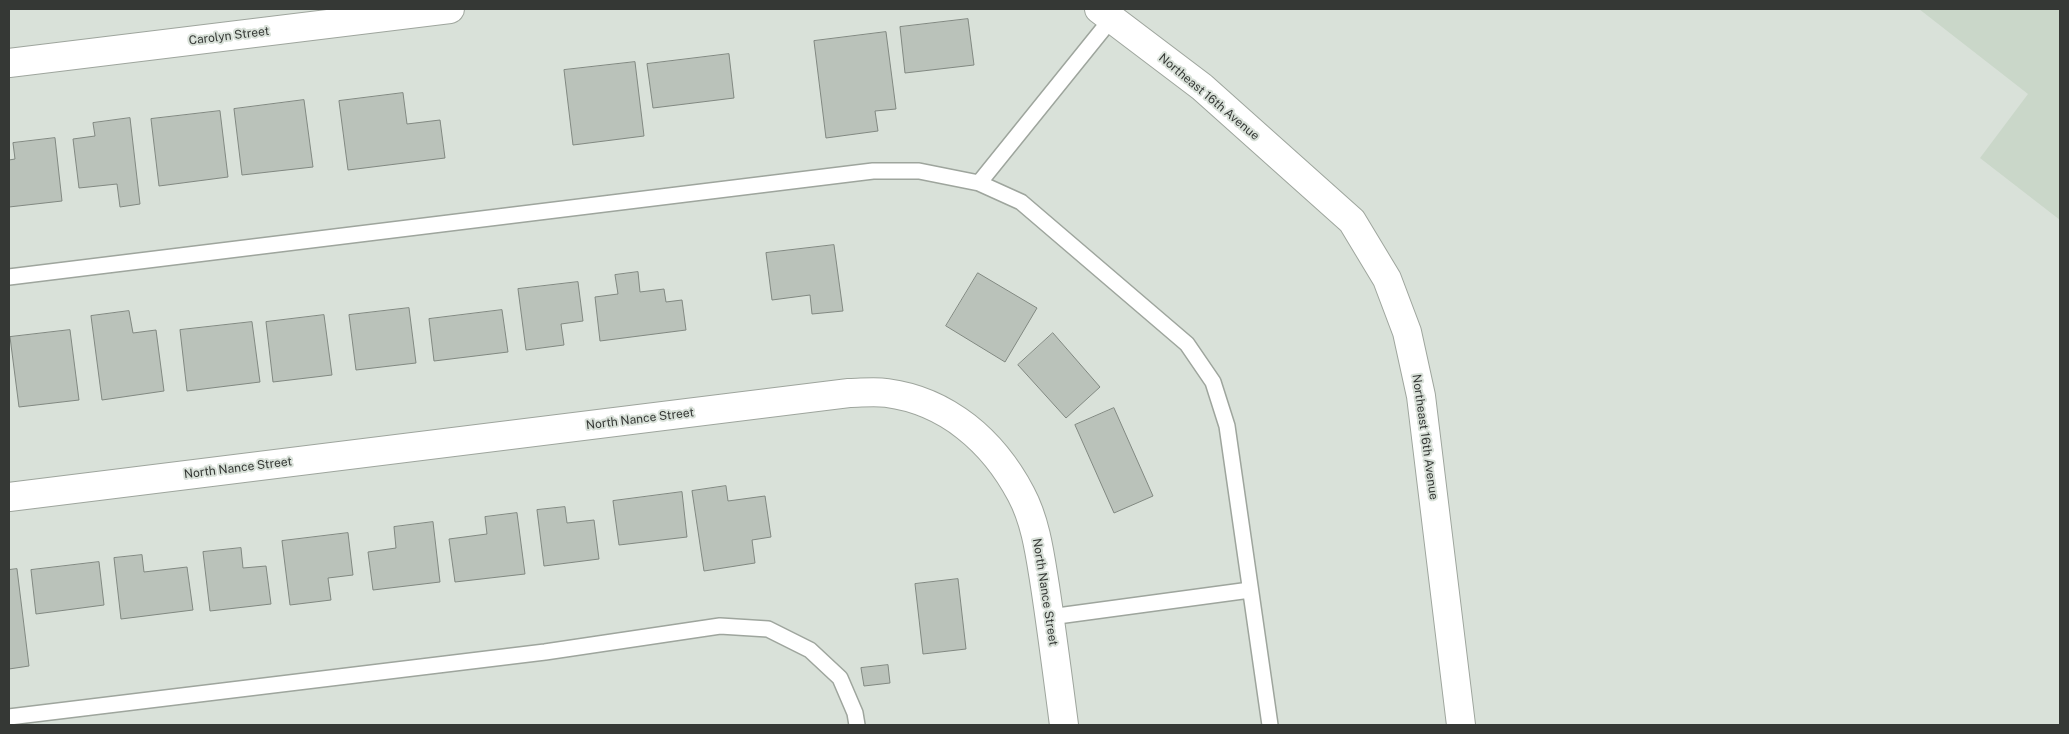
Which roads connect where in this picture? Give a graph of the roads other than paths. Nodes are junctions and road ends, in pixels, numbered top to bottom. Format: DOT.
graph roads {
  1 [pos="450,9"];
  2 [pos="1106,13"];
  3 [pos="9,63"];
  4 [pos="979,183"];
  5 [pos="9,277"];
  6 [pos="9,497"];
  7 [pos="1250,590"];
  8 [pos="1050,617"];
  9 [pos="1062,713"];
  10 [pos="9,717"];
  11 [pos="857,725"];
  12 [pos="1270,725"];
  13 [pos="1461,725"];
  1 -- 3 [label="street, Carolyn Street"];
  2 -- 4 [label="lane"];
  2 -- 13 [label="street, Northeast 16th Avenue"];
  4 -- 5 [label="lane"];
  4 -- 7 [label="lane"];
  6 -- 8 [label="street, North Nance Street"];
  7 -- 8 [label="lane"];
  7 -- 12 [label="lane"];
  8 -- 9 [label="street, North Nance Street"];
  10 -- 11 [label="lane"];
}
